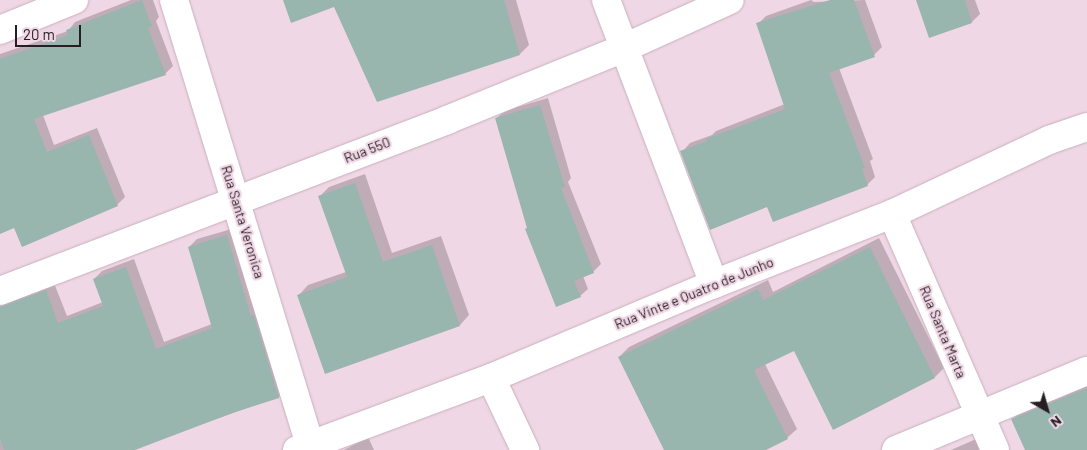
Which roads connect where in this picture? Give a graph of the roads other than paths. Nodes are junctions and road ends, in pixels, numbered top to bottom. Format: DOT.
graph roads {
  1 [pos="74,0"];
  2 [pos="174,0"];
  3 [pos="606,0"];
  4 [pos="730,0"];
  5 [pos="0,30"];
  6 [pos="624,48"];
  7 [pos="1087,127"];
  8 [pos="237,200"];
  9 [pos="892,214"];
  10 [pos="714,284"];
  11 [pos="0,291"];
  12 [pos="1087,370"];
  13 [pos="491,378"];
  14 [pos="979,416"];
  15 [pos="304,448"];
  16 [pos="525,450"];
  17 [pos="896,450"];
  18 [pos="995,450"];
  1 -- 5 [label="street"];
  2 -- 8 [label="street, Rua Santa Veronica"];
  3 -- 6 [label="street"];
  4 -- 6 [label="street, Rua 550"];
  6 -- 8 [label="street, Rua 550"];
  6 -- 10 [label="street"];
  7 -- 9 [label="street, Rua Vinte e Quatro de Junho"];
  8 -- 11 [label="street, Rua 550"];
  8 -- 15 [label="street, Rua Santa Veronica"];
  9 -- 10 [label="street, Rua Vinte e Quatro de Junho"];
  9 -- 14 [label="street, Rua Santa Marta"];
  10 -- 13 [label="street, Rua Vinte e Quatro de Junho"];
  12 -- 14 [label="street"];
  13 -- 15 [label="street, Rua Vinte e Quatro de Junho"];
  13 -- 16 [label="street"];
  14 -- 17 [label="street"];
  14 -- 18 [label="street, Rua Santa Marta"];
}
